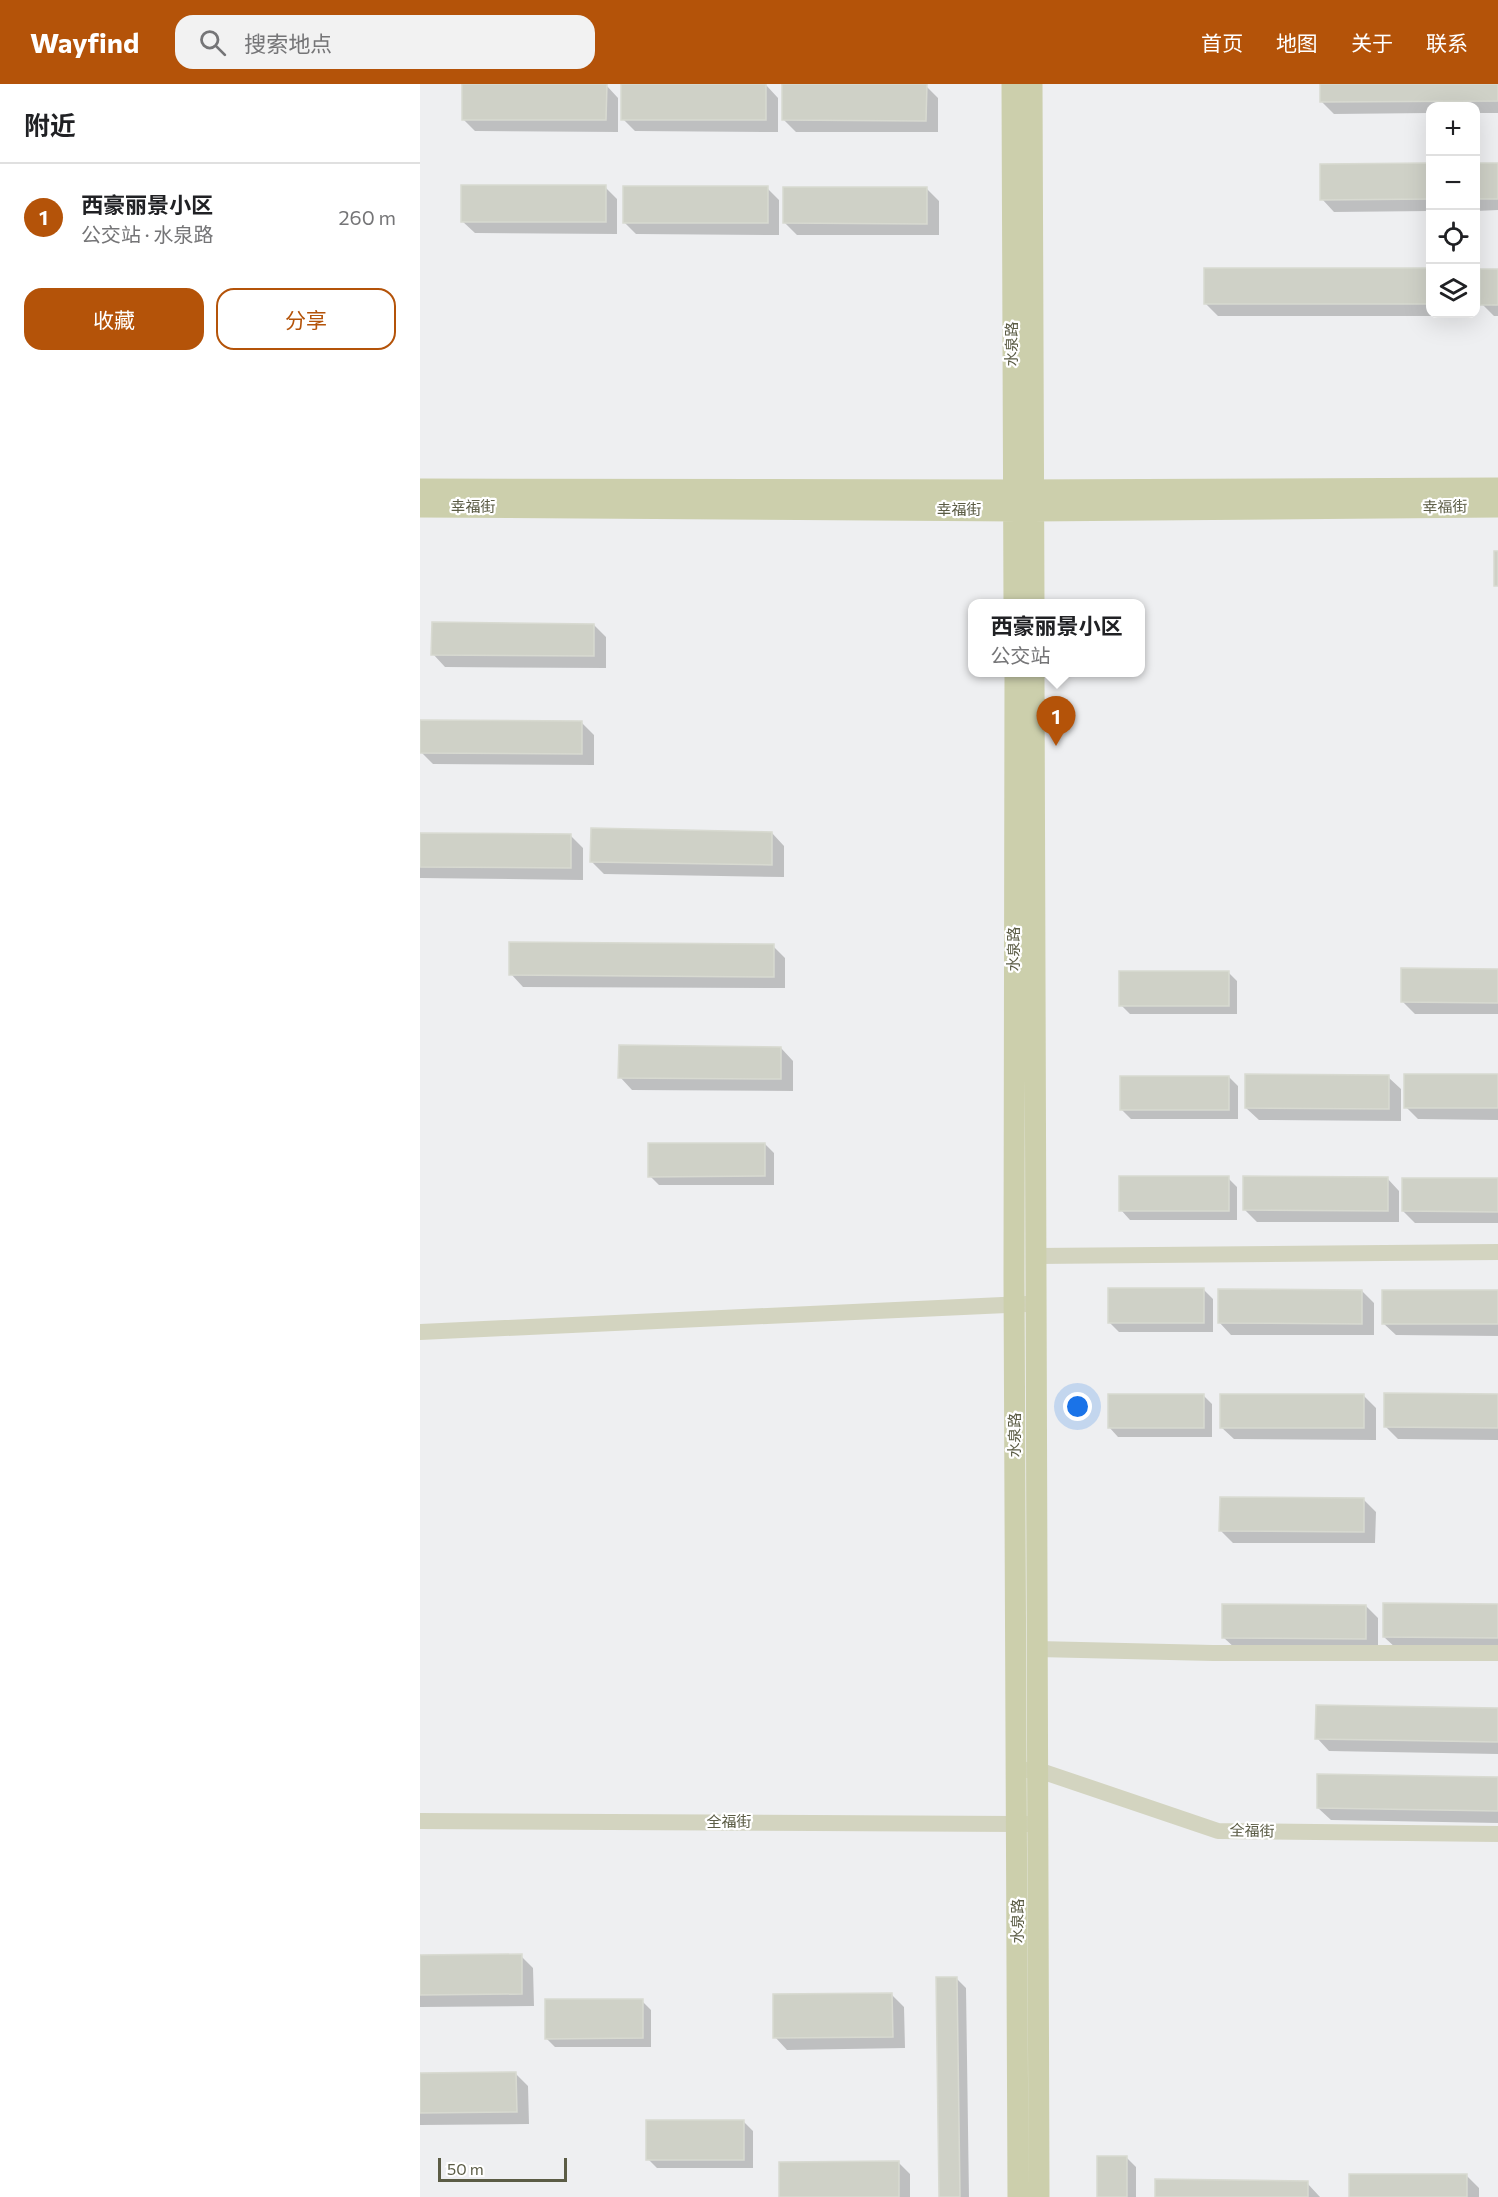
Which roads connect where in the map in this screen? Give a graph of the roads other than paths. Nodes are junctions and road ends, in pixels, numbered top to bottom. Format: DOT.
graph roads {
  1 [pos="1012,84"];
  2 [pos="1032,84"];
  3 [pos="1498,488"];
  4 [pos="420,489"];
  5 [pos="1023,500"];
  6 [pos="420,507"];
  7 [pos="1498,507"];
  8 [pos="1014,599"];
  9 [pos="1034,599"];
  10 [pos="1015,677"];
  11 [pos="1034,677"];
  12 [pos="1498,1252"];
  13 [pos="1036,1256"];
  14 [pos="1036,1304"];
  15 [pos="1014,1305"];
  16 [pos="420,1332"];
  17 [pos="1037,1649"];
  18 [pos="1498,1653"];
  19 [pos="1027,1770"];
  20 [pos="420,1821"];
  21 [pos="1028,1824"];
  22 [pos="1498,1834"];
  23 [pos="1018,2197"];
  24 [pos="1040,2197"];
  1 -- 5 [label="main road, 水泉路"];
  2 -- 5 [label="main road, 水泉路"];
  3 -- 5 [label="main road, 幸福街"];
  4 -- 5 [label="main road, 幸福街"];
  5 -- 6 [label="main road, 幸福街"];
  5 -- 7 [label="main road, 幸福街"];
  5 -- 8 [label="main road, 水泉路"];
  5 -- 9 [label="main road, 水泉路"];
  10 -- 15 [label="main road, 水泉路"];
  11 -- 13 [label="main road, 水泉路"];
  12 -- 13 [label="street"];
  13 -- 14 [label="main road, 水泉路"];
  14 -- 15 [label="street"];
  14 -- 17 [label="main road, 水泉路"];
  15 -- 16 [label="street"];
  15 -- 19 [label="main road, 水泉路"];
  17 -- 18 [label="street"];
  17 -- 19 [label="main road, 水泉路"];
  19 -- 21 [label="main road, 水泉路"];
  19 -- 22 [label="street, 全福街"];
  20 -- 21 [label="street, 全福街"];
  21 -- 23 [label="main road, 水泉路"];
  21 -- 24 [label="main road, 水泉路"];
}
